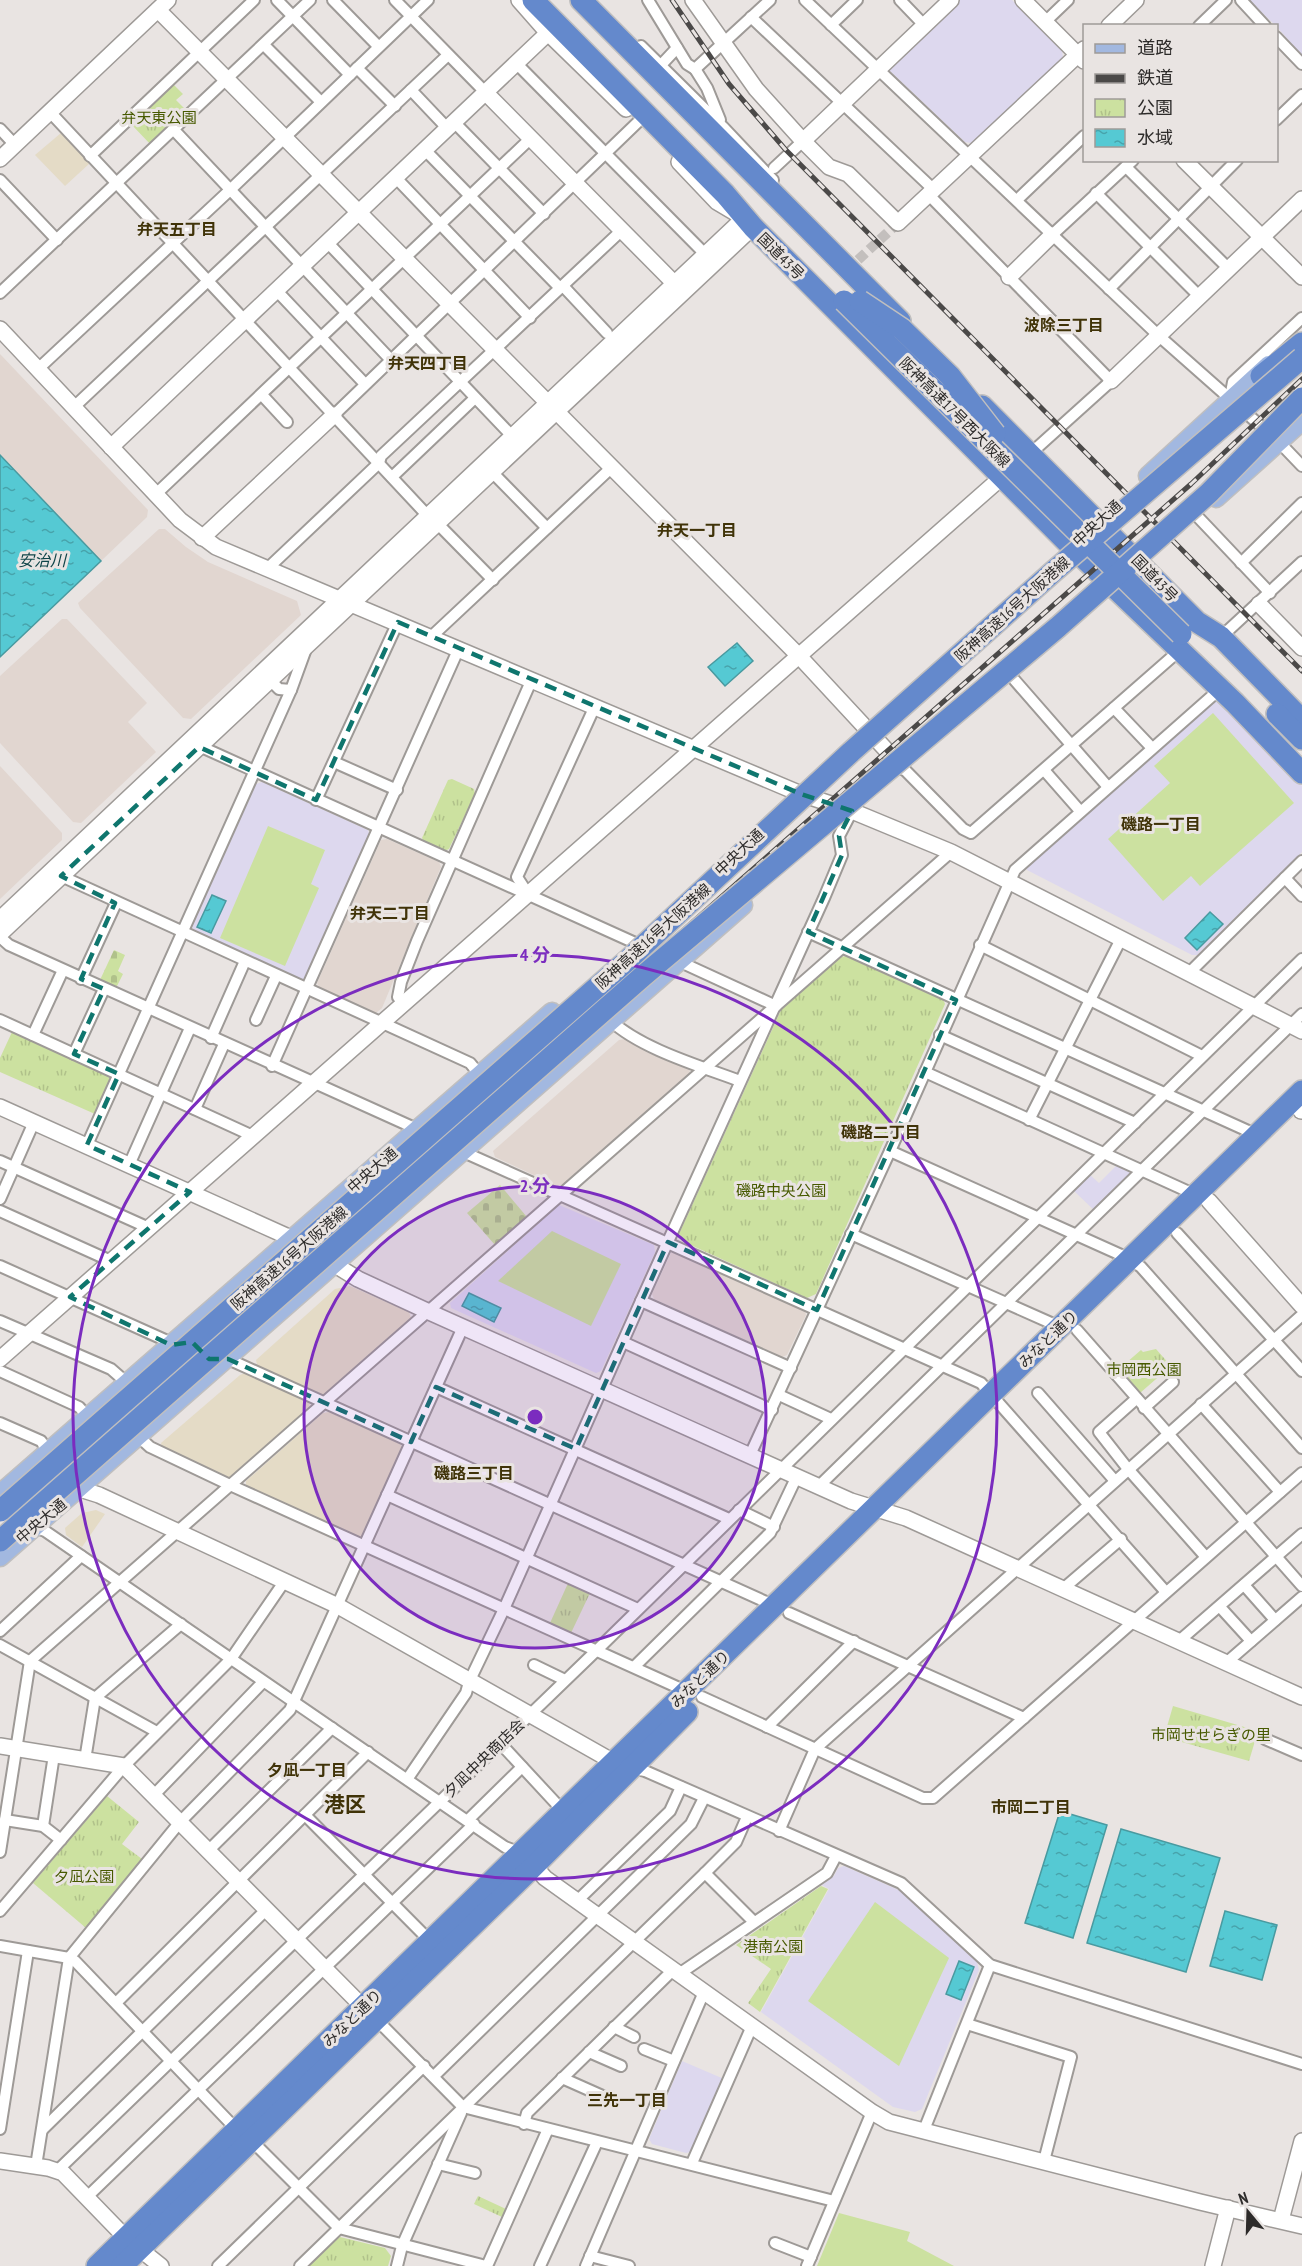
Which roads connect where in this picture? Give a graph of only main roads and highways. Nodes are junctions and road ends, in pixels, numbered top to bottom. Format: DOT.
graph roads {
  1 [pos="532,0"];
  2 [pos="548,0"];
  3 [pos="563,0"];
  4 [pos="581,0"];
  5 [pos="614,60"];
  6 [pos="883,305"];
  7 [pos="1302,336"];
  8 [pos="1302,343"];
  9 [pos="1302,358"];
  10 [pos="1302,398"];
  11 [pos="1302,416"];
  12 [pos="1302,421"];
  13 [pos="1142,495"];
  14 [pos="1033,508"];
  15 [pos="1099,521"];
  16 [pos="1071,546"];
  17 [pos="1146,555"];
  18 [pos="1115,588"];
  19 [pos="1172,596"];
  20 [pos="1147,619"];
  21 [pos="1219,641"];
  22 [pos="1235,703"];
  23 [pos="1302,720"];
  24 [pos="1302,732"];
  25 [pos="1302,739"];
  26 [pos="1302,756"];
  27 [pos="1302,763"];
  28 [pos="1302,773"];
  29 [pos="1302,1091"];
  30 [pos="1302,1111"];
  31 [pos="1202,1198"];
  32 [pos="1136,1263"];
  33 [pos="0,1494"];
  34 [pos="0,1511"];
  35 [pos="0,1540"];
  36 [pos="0,1557"];
  37 [pos="622,1766"];
  38 [pos="528,1859"];
  39 [pos="369,2013"];
  40 [pos="133,2243"];
  41 [pos="97,2266"];
  42 [pos="122,2266"];
  1 -- 14 [label="highway, 国道43号"];
  2 -- 5 [label="highway"];
  3 -- 5 [label="highway"];
  4 -- 6 [label="highway, 国道43号"];
  5 -- 25 [label="highway, 阪神高速17号西大阪線, bridge"];
  5 -- 26 [label="highway, 阪神高速17号西大阪線, bridge"];
  6 -- 14 [label="highway, 国道43号"];
  6 -- 15 [label="highway, 国道43号"];
  7 -- 15 [label="main road, 中央大通"];
  8 -- 13 [label="highway, bridge"];
  9 -- 13 [label="highway, 阪神高速16号大阪港線, bridge"];
  10 -- 17 [label="highway, 阪神高速16号大阪港線, bridge"];
  11 -- 17 [label="highway, bridge"];
  12 -- 17 [label="main road, 中央大通"];
  13 -- 34 [label="highway, 阪神高速16号大阪港線, bridge"];
  14 -- 16 [label="highway, 国道43号"];
  15 -- 16 [label="main road, 中央大通"];
  15 -- 17 [label="highway, 国道43号"];
  16 -- 18 [label="highway, 国道43号"];
  16 -- 33 [label="main road, 中央大通"];
  17 -- 18 [label="main road, 中央大通"];
  17 -- 19 [label="highway, 国道43号"];
  17 -- 35 [label="highway, 阪神高速16号大阪港線, bridge"];
  18 -- 20 [label="highway, 国道43号"];
  18 -- 36 [label="main road, 中央大通"];
  19 -- 20 [label="highway"];
  19 -- 21 [label="highway, 国道43号"];
  20 -- 22 [label="highway, 国道43号"];
  21 -- 23 [label="highway"];
  21 -- 24 [label="highway"];
  22 -- 27 [label="highway"];
  22 -- 28 [label="highway, 国道43号"];
  29 -- 31 [label="highway, みなと通り"];
  30 -- 31 [label="highway, みなと通り"];
  31 -- 32 [label="highway, みなと通り"];
  31 -- 32 [label="highway, みなと通り"];
  32 -- 37 [label="highway, みなと通り"];
  37 -- 38 [label="highway, みなと通り"];
  37 -- 38 [label="highway, みなと通り"];
  38 -- 39 [label="highway, みなと通り"];
  38 -- 39 [label="highway, みなと通り"];
  39 -- 40 [label="highway, みなと通り"];
  40 -- 41 [label="highway, みなと通り"];
  40 -- 42 [label="highway, みなと通り"];
}
